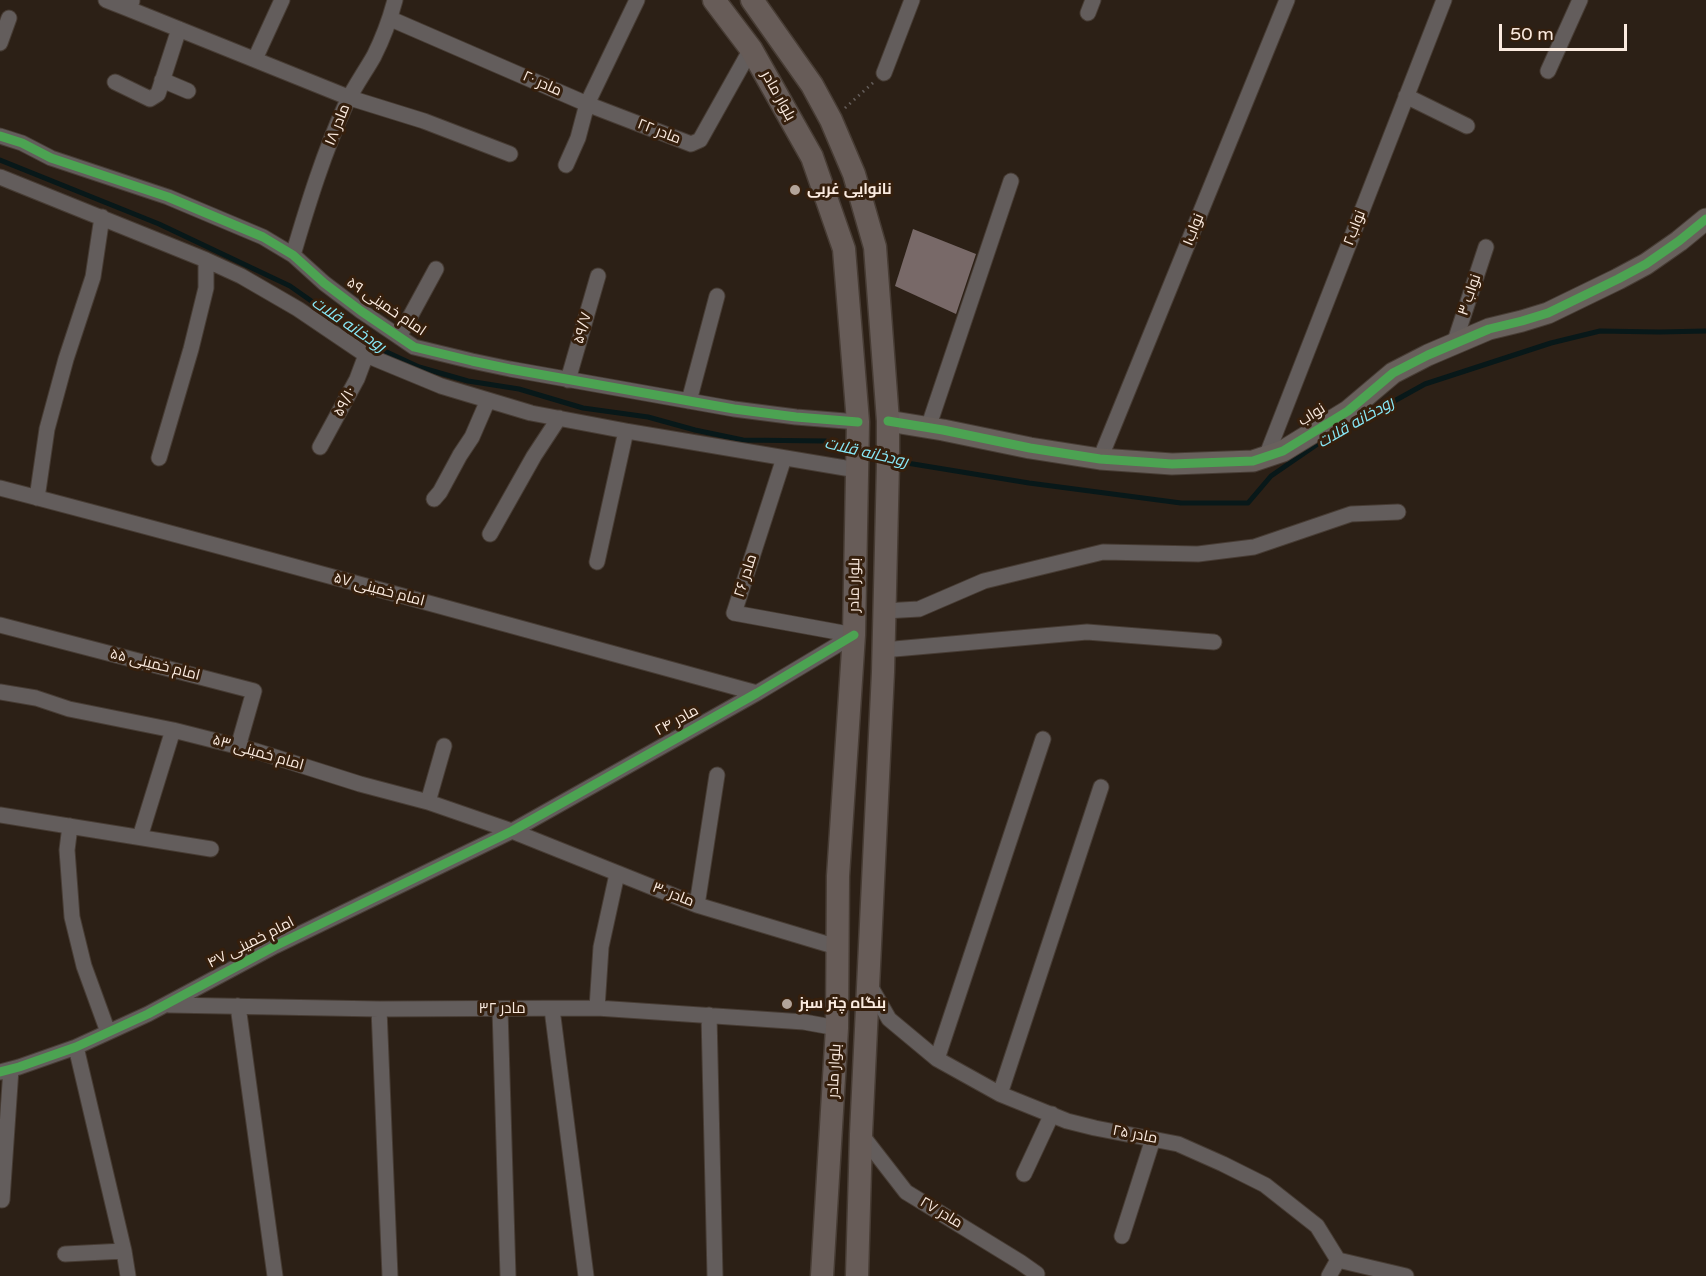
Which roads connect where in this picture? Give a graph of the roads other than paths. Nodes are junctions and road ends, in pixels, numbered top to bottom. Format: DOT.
graph roads {
  1 [pos="106,0"];
  2 [pos="282,0"];
  3 [pos="395,0"];
  4 [pos="637,0"];
  5 [pos="714,0"];
  6 [pos="752,0"];
  7 [pos="912,0"];
  8 [pos="1287,0"];
  9 [pos="1444,0"];
  10 [pos="1580,0"];
  11 [pos="131,4"];
  12 [pos="9,18"];
  13 [pos="390,19"];
  14 [pos="179,29"];
  15 [pos="0,43"];
  16 [pos="751,49"];
  17 [pos="255,59"];
  18 [pos="1548,71"];
  19 [pos="884,73"];
  20 [pos="162,80"];
  21 [pos="115,82"];
  22 [pos="188,90"];
  23 [pos="1406,96"];
  24 [pos="350,98"];
  25 [pos="587,104"];
  26 [pos="1467,126"];
  27 [pos="0,136"];
  28 [pos="510,154"];
  29 [pos="566,165"];
  30 [pos="0,177"];
  31 [pos="1011,182"];
  32 [pos="102,217"];
  33 [pos="1706,219"];
  34 [pos="1486,247"];
  35 [pos="293,255"];
  36 [pos="206,260"];
  37 [pos="436,269"];
  38 [pos="598,276"];
  39 [pos="717,296"];
  40 [pos="399,337"];
  41 [pos="1454,344"];
  42 [pos="366,355"];
  43 [pos="568,380"];
  44 [pos="488,400"];
  45 [pos="689,401"];
  46 [pos="559,418"];
  47 [pos="858,428"];
  48 [pos="888,428"];
  49 [pos="928,428"];
  50 [pos="626,431"];
  51 [pos="320,447"];
  52 [pos="1266,457"];
  53 [pos="159,458"];
  54 [pos="783,458"];
  55 [pos="1100,459"];
  56 [pos="857,464"];
  57 [pos="0,488"];
  58 [pos="37,498"];
  59 [pos="434,499"];
  60 [pos="1398,512"];
  61 [pos="490,534"];
  62 [pos="597,562"];
  63 [pos="885,611"];
  64 [pos="0,625"];
  65 [pos="854,635"];
  66 [pos="1215,642"];
  67 [pos="884,650"];
  68 [pos="0,692"];
  69 [pos="757,693"];
  70 [pos="173,730"];
  71 [pos="1043,739"];
  72 [pos="444,746"];
  73 [pos="238,747"];
  74 [pos="717,775"];
  75 [pos="1101,787"];
  76 [pos="428,802"];
  77 [pos="0,815"];
  78 [pos="70,826"];
  79 [pos="512,831"];
  80 [pos="140,837"];
  81 [pos="211,849"];
  82 [pos="617,874"];
  83 [pos="837,876"];
  84 [pos="873,878"];
  85 [pos="697,905"];
  86 [pos="837,947"];
  87 [pos="869,984"];
  88 [pos="166,1005"];
  89 [pos="238,1006"];
  90 [pos="597,1008"];
  91 [pos="379,1009"];
  92 [pos="500,1009"];
  93 [pos="552,1009"];
  94 [pos="709,1015"];
  95 [pos="837,1028"];
  96 [pos="108,1032"];
  97 [pos="76,1047"];
  98 [pos="937,1059"];
  99 [pos="6,1070"];
  100 [pos="1000,1094"];
  101 [pos="1052,1114"];
  102 [pos="861,1134"];
  103 [pos="1153,1139"];
  104 [pos="1024,1174"];
  105 [pos="2,1200"];
  106 [pos="1122,1236"];
  107 [pos="124,1251"];
  108 [pos="65,1254"];
  109 [pos="1338,1260"];
  110 [pos="1018,1269"];
  111 [pos="1037,1274"];
  112 [pos="128,1276"];
  113 [pos="275,1276"];
  114 [pos="390,1276"];
  115 [pos="508,1276"];
  116 [pos="586,1276"];
  117 [pos="715,1276"];
  118 [pos="822,1276"];
  119 [pos="857,1276"];
  120 [pos="1329,1276"];
  121 [pos="1406,1276"];
  1 -- 11 [label="street"];
  2 -- 17 [label="street"];
  3 -- 13 [label="street, مادر ۱۸"];
  4 -- 25 [label="street"];
  5 -- 16 [label="main road, بلوار مادر"];
  6 -- 48 [label="main road, بلوار مادر"];
  7 -- 19 [label="street"];
  8 -- 55 [label="street, نواب۱"];
  9 -- 23 [label="street, نواب۲"];
  10 -- 18 [label="street"];
  11 -- 14 [label="street"];
  12 -- 15 [label="street"];
  13 -- 24 [label="street, مادر ۱۸"];
  13 -- 25 [label="street, مادر ۲۰"];
  14 -- 17 [label="street"];
  14 -- 20 [label="street"];
  16 -- 25 [label="street, مادر ۲۲"];
  16 -- 47 [label="main road, بلوار مادر"];
  17 -- 24 [label="street"];
  20 -- 21 [label="street"];
  20 -- 22 [label="street"];
  23 -- 26 [label="street"];
  23 -- 52 [label="street, نواب۲"];
  24 -- 28 [label="street"];
  24 -- 35 [label="street, مادر ۱۸"];
  25 -- 29 [label="street"];
  27 -- 35 [label="street, امام خمینی ۵۹"];
  30 -- 32 [label="street"];
  31 -- 49 [label="street"];
  32 -- 36 [label="street"];
  32 -- 58 [label="street"];
  33 -- 41 [label="street, نواب"];
  34 -- 41 [label="street, نواب ۳"];
  35 -- 40 [label="street, امام خمینی ۵۹"];
  36 -- 42 [label="street"];
  36 -- 53 [label="street"];
  37 -- 40 [label="street"];
  38 -- 43 [label="street, ۵۹/۷"];
  39 -- 45 [label="street"];
  40 -- 43 [label="street, امام خمینی ۵۹"];
  41 -- 52 [label="street, نواب"];
  42 -- 44 [label="street"];
  42 -- 51 [label="street, ۵۹/۱۰"];
  43 -- 45 [label="street, امام خمینی ۵۹"];
  44 -- 46 [label="street"];
  44 -- 59 [label="street"];
  45 -- 47 [label="street, امام خمینی ۵۹"];
  46 -- 50 [label="street"];
  46 -- 61 [label="street"];
  47 -- 56 [label="main road, بلوار مادر"];
  48 -- 49 [label="street, نواب"];
  48 -- 63 [label="main road, بلوار مادر"];
  49 -- 55 [label="street, نواب"];
  50 -- 54 [label="street"];
  50 -- 62 [label="street"];
  52 -- 55 [label="street, نواب"];
  54 -- 56 [label="street"];
  54 -- 65 [label="street, مادر ۲۶"];
  56 -- 65 [label="main road, بلوار مادر"];
  57 -- 58 [label="street, امام خمینی ۵۷"];
  58 -- 69 [label="street, امام خمینی ۵۷"];
  60 -- 63 [label="street"];
  63 -- 67 [label="main road, بلوار مادر"];
  64 -- 73 [label="street, امام خمینی ۵۵"];
  65 -- 69 [label="street, مادر ۲۴"];
  65 -- 83 [label="main road, بلوار مادر"];
  66 -- 67 [label="street"];
  67 -- 84 [label="main road, بلوار مادر"];
  68 -- 70 [label="street, امام خمینی ۵۳"];
  69 -- 79 [label="street, مادر ۲۴"];
  70 -- 73 [label="street, امام خمینی ۵۳"];
  70 -- 80 [label="street"];
  71 -- 98 [label="street"];
  72 -- 76 [label="street"];
  73 -- 76 [label="street, امام خمینی ۵۳"];
  74 -- 85 [label="street"];
  75 -- 100 [label="street"];
  76 -- 79 [label="street, امام خمینی ۵۳"];
  77 -- 78 [label="street"];
  78 -- 80 [label="street"];
  78 -- 96 [label="street"];
  79 -- 82 [label="street, مادر ۳۰"];
  79 -- 88 [label="street, امام خمینی ۴۷"];
  80 -- 81 [label="street"];
  82 -- 85 [label="street, مادر ۳۰"];
  82 -- 90 [label="street"];
  83 -- 84 [label="main road"];
  83 -- 86 [label="main road, بلوار مادر"];
  84 -- 87 [label="main road, بلوار مادر"];
  85 -- 86 [label="street, مادر ۳۰"];
  86 -- 95 [label="main road, بلوار مادر"];
  87 -- 98 [label="street, مادر ۲۵"];
  87 -- 102 [label="main road, بلوار مادر"];
  88 -- 89 [label="street, مادر ۳۲"];
  88 -- 96 [label="street, امام خمینی ۴۷"];
  89 -- 91 [label="street, مادر ۳۲"];
  89 -- 113 [label="street"];
  90 -- 93 [label="street, مادر ۳۲"];
  90 -- 94 [label="street, مادر ۳۲"];
  91 -- 92 [label="street, مادر ۳۲"];
  91 -- 114 [label="street"];
  92 -- 93 [label="street, مادر ۳۲"];
  92 -- 115 [label="street"];
  93 -- 116 [label="street"];
  94 -- 95 [label="street, مادر ۳۲"];
  94 -- 117 [label="street"];
  95 -- 118 [label="main road, بلوار مادر"];
  96 -- 97 [label="street, امام خمینی ۴۷"];
  97 -- 99 [label="street, امام خمینی ۴۷"];
  97 -- 107 [label="street"];
  98 -- 100 [label="street, مادر ۲۵"];
  99 -- 105 [label="street"];
  100 -- 101 [label="street, مادر ۲۵"];
  101 -- 103 [label="street, مادر ۲۵"];
  101 -- 104 [label="street"];
  102 -- 110 [label="street, مادر ۲۷"];
  102 -- 119 [label="main road, بلوار مادر"];
  103 -- 106 [label="street"];
  103 -- 109 [label="street, مادر ۲۵"];
  107 -- 108 [label="street"];
  107 -- 112 [label="street"];
  109 -- 120 [label="street"];
  109 -- 121 [label="street"];
  110 -- 111 [label="street, مادر ۲۷"];
}
